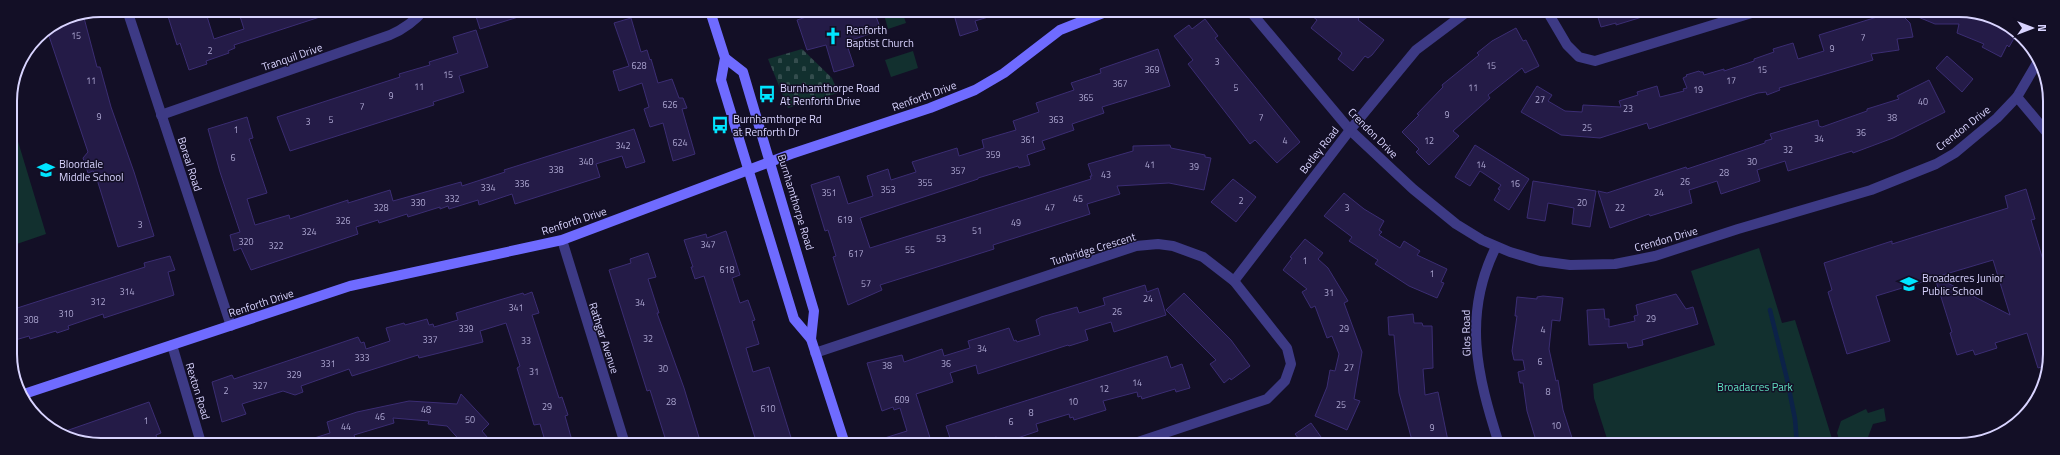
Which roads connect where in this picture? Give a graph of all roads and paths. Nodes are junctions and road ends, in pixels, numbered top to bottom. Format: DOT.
graph roads {
  1 [pos="129,17"];
  2 [pos="418,17"];
  3 [pos="712,17"];
  4 [pos="1093,17"];
  5 [pos="1255,17"];
  6 [pos="1460,17"];
  7 [pos="1551,17"];
  8 [pos="1739,17"];
  9 [pos="724,58"];
  10 [pos="2035,66"];
  11 [pos="2017,97"];
  12 [pos="161,115"];
  13 [pos="2043,128"];
  14 [pos="1350,130"];
  15 [pos="771,161"];
  16 [pos="748,170"];
  17 [pos="562,240"];
  18 [pos="1496,247"];
  19 [pos="1234,281"];
  20 [pos="231,326"];
  21 [pos="811,339"];
  22 [pos="172,345"];
  23 [pos="816,353"];
  24 [pos="27,393"];
  25 [pos="200,438"];
  26 [pos="623,438"];
  27 [pos="843,438"];
  28 [pos="1150,438"];
  29 [pos="1497,438"];
  1 -- 12 [label="street, Boreal Road"];
  2 -- 12 [label="street, Tranquil Drive"];
  3 -- 9 [label="street, Burnhamthorpe Road"];
  4 -- 15 [label="street, Renforth Drive"];
  5 -- 14 [label="street, Crendon Drive"];
  6 -- 14 [label="street, Botley Road"];
  7 -- 8 [label="street"];
  9 -- 15 [label="street, Burnhamthorpe Road"];
  9 -- 16 [label="street, Burnhamthorpe Road"];
  10 -- 11 [label="street, Crendon Drive"];
  11 -- 13 [label="street"];
  11 -- 18 [label="street, Crendon Drive"];
  12 -- 20 [label="street, Boreal Road"];
  14 -- 18 [label="street, Crendon Drive"];
  14 -- 19 [label="street, Botley Road"];
  15 -- 16 [label="street, Renforth Drive"];
  15 -- 21 [label="street, Burnhamthorpe Road"];
  16 -- 17 [label="street, Renforth Drive"];
  16 -- 21 [label="street, Burnhamthorpe Road"];
  17 -- 20 [label="street, Renforth Drive"];
  17 -- 26 [label="street, Rathgar Avenue"];
  18 -- 29 [label="street, Glos Road"];
  19 -- 23 [label="street, Tunbridge Crescent"];
  19 -- 28 [label="street, Tunbridge Crescent"];
  20 -- 22 [label="street, Renforth Drive"];
  21 -- 23 [label="street, Burnhamthorpe Road"];
  22 -- 24 [label="street, Renforth Drive"];
  22 -- 25 [label="street, Rexton Road"];
  23 -- 27 [label="street, Burnhamthorpe Road"];
}
